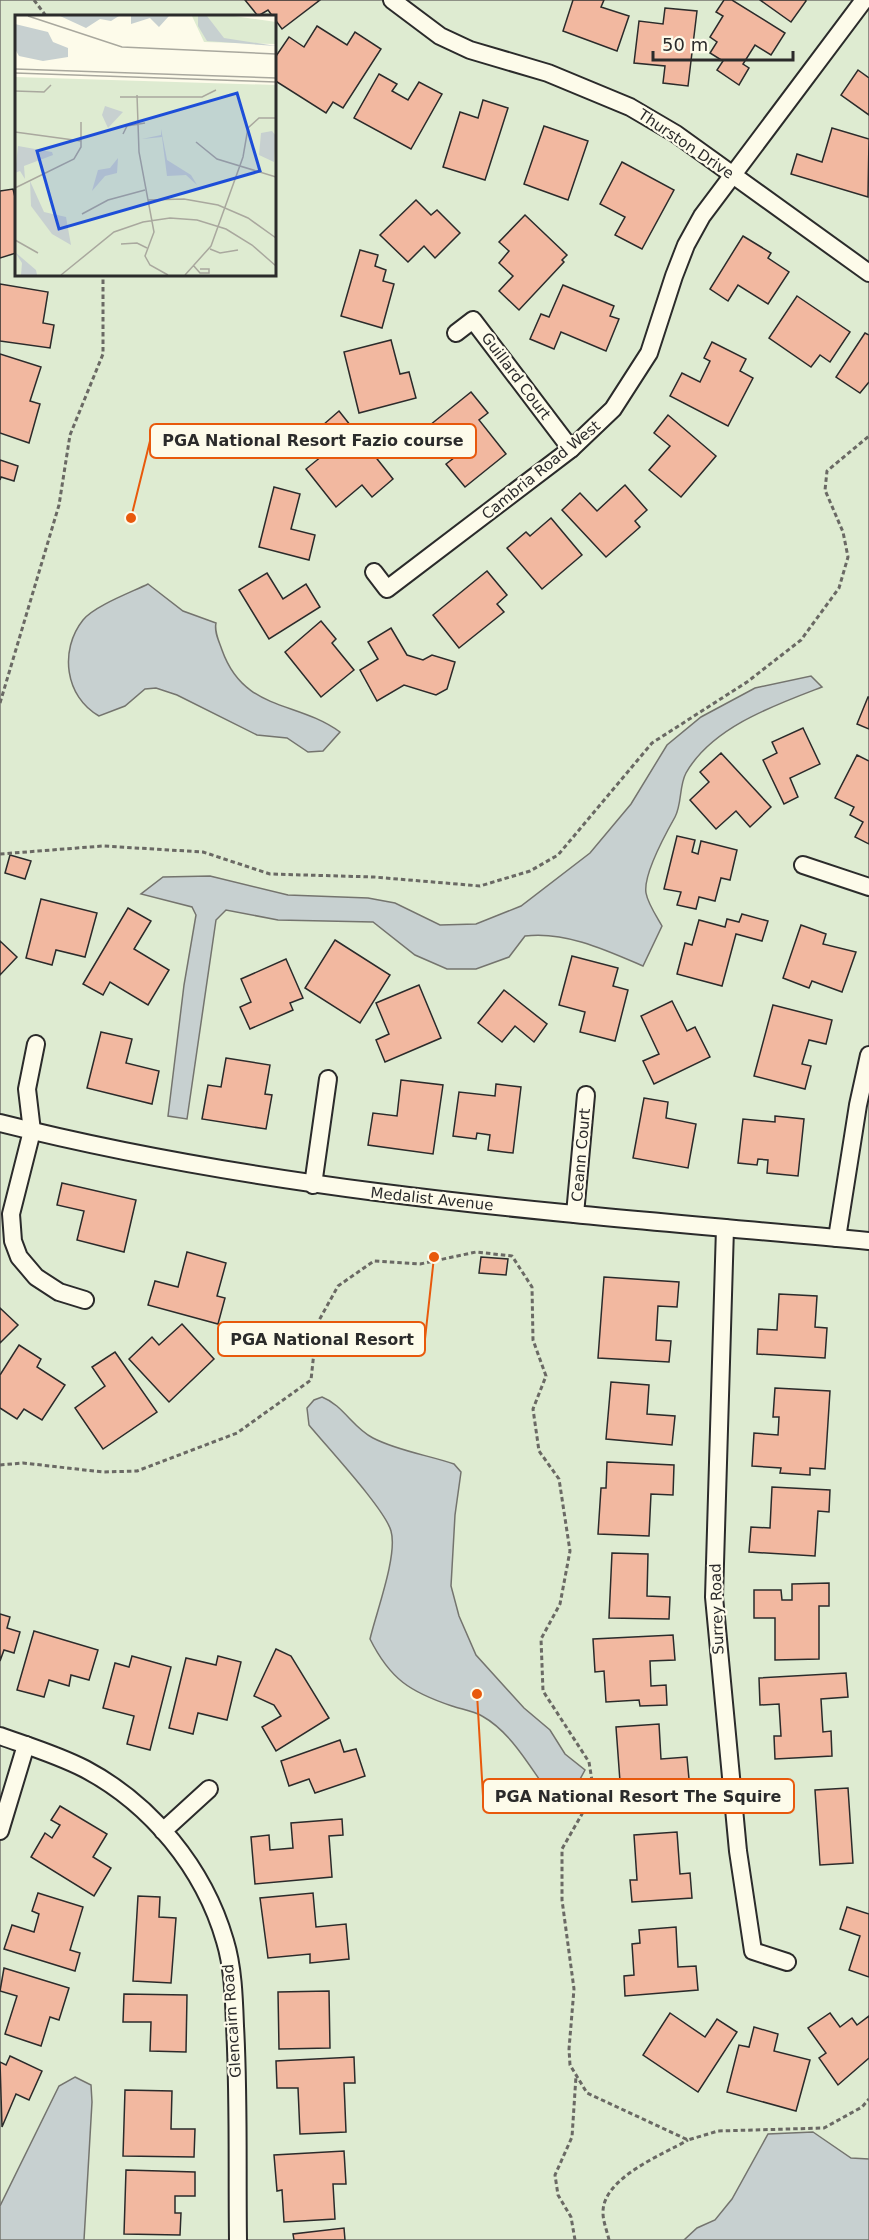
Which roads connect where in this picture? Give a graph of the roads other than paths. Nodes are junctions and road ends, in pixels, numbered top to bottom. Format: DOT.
graph roads {
  1 [pos="392,0"];
  2 [pos="864,0"];
  3 [pos="733,175"];
  4 [pos="869,273"];
  5 [pos="456,333"];
  6 [pos="571,449"];
  7 [pos="374,572"];
  8 [pos="803,865"];
  9 [pos="869,887"];
  10 [pos="36,1044"];
  11 [pos="869,1055"];
  12 [pos="328,1079"];
  13 [pos="586,1095"];
  14 [pos="0,1123"];
  15 [pos="32,1131"];
  16 [pos="313,1185"];
  17 [pos="575,1214"];
  18 [pos="725,1228"];
  19 [pos="837,1238"];
  20 [pos="869,1241"];
  21 [pos="85,1300"];
  22 [pos="0,1736"];
  23 [pos="26,1745"];
  24 [pos="209,1789"];
  25 [pos="0,1831"];
  26 [pos="164,1831"];
  27 [pos="787,1962"];
  28 [pos="238,2240"];
  1 -- 3 [label="street, Thurston Drive"];
  2 -- 3 [label="street, Cambria Road West"];
  3 -- 4 [label="street, Thurston Drive"];
  3 -- 6 [label="street, Cambria Road West"];
  5 -- 6 [label="street, Guillard Court"];
  6 -- 7 [label="street, Cambria Road West"];
  8 -- 9 [label="street"];
  10 -- 15 [label="street"];
  11 -- 19 [label="street"];
  12 -- 16 [label="street"];
  13 -- 17 [label="street, Ceann Court"];
  14 -- 15 [label="street, Medalist Avenue"];
  15 -- 16 [label="street, Medalist Avenue"];
  15 -- 21 [label="street"];
  16 -- 17 [label="street, Medalist Avenue"];
  17 -- 18 [label="street, Medalist Avenue"];
  18 -- 19 [label="street, Medalist Avenue"];
  18 -- 27 [label="street, Surrey Road"];
  19 -- 20 [label="street, Medalist Avenue"];
  22 -- 23 [label="street, Glencairn Road"];
  23 -- 25 [label="street"];
  23 -- 26 [label="street, Glencairn Road"];
  24 -- 26 [label="street"];
  26 -- 28 [label="street, Glencairn Road"];
}
